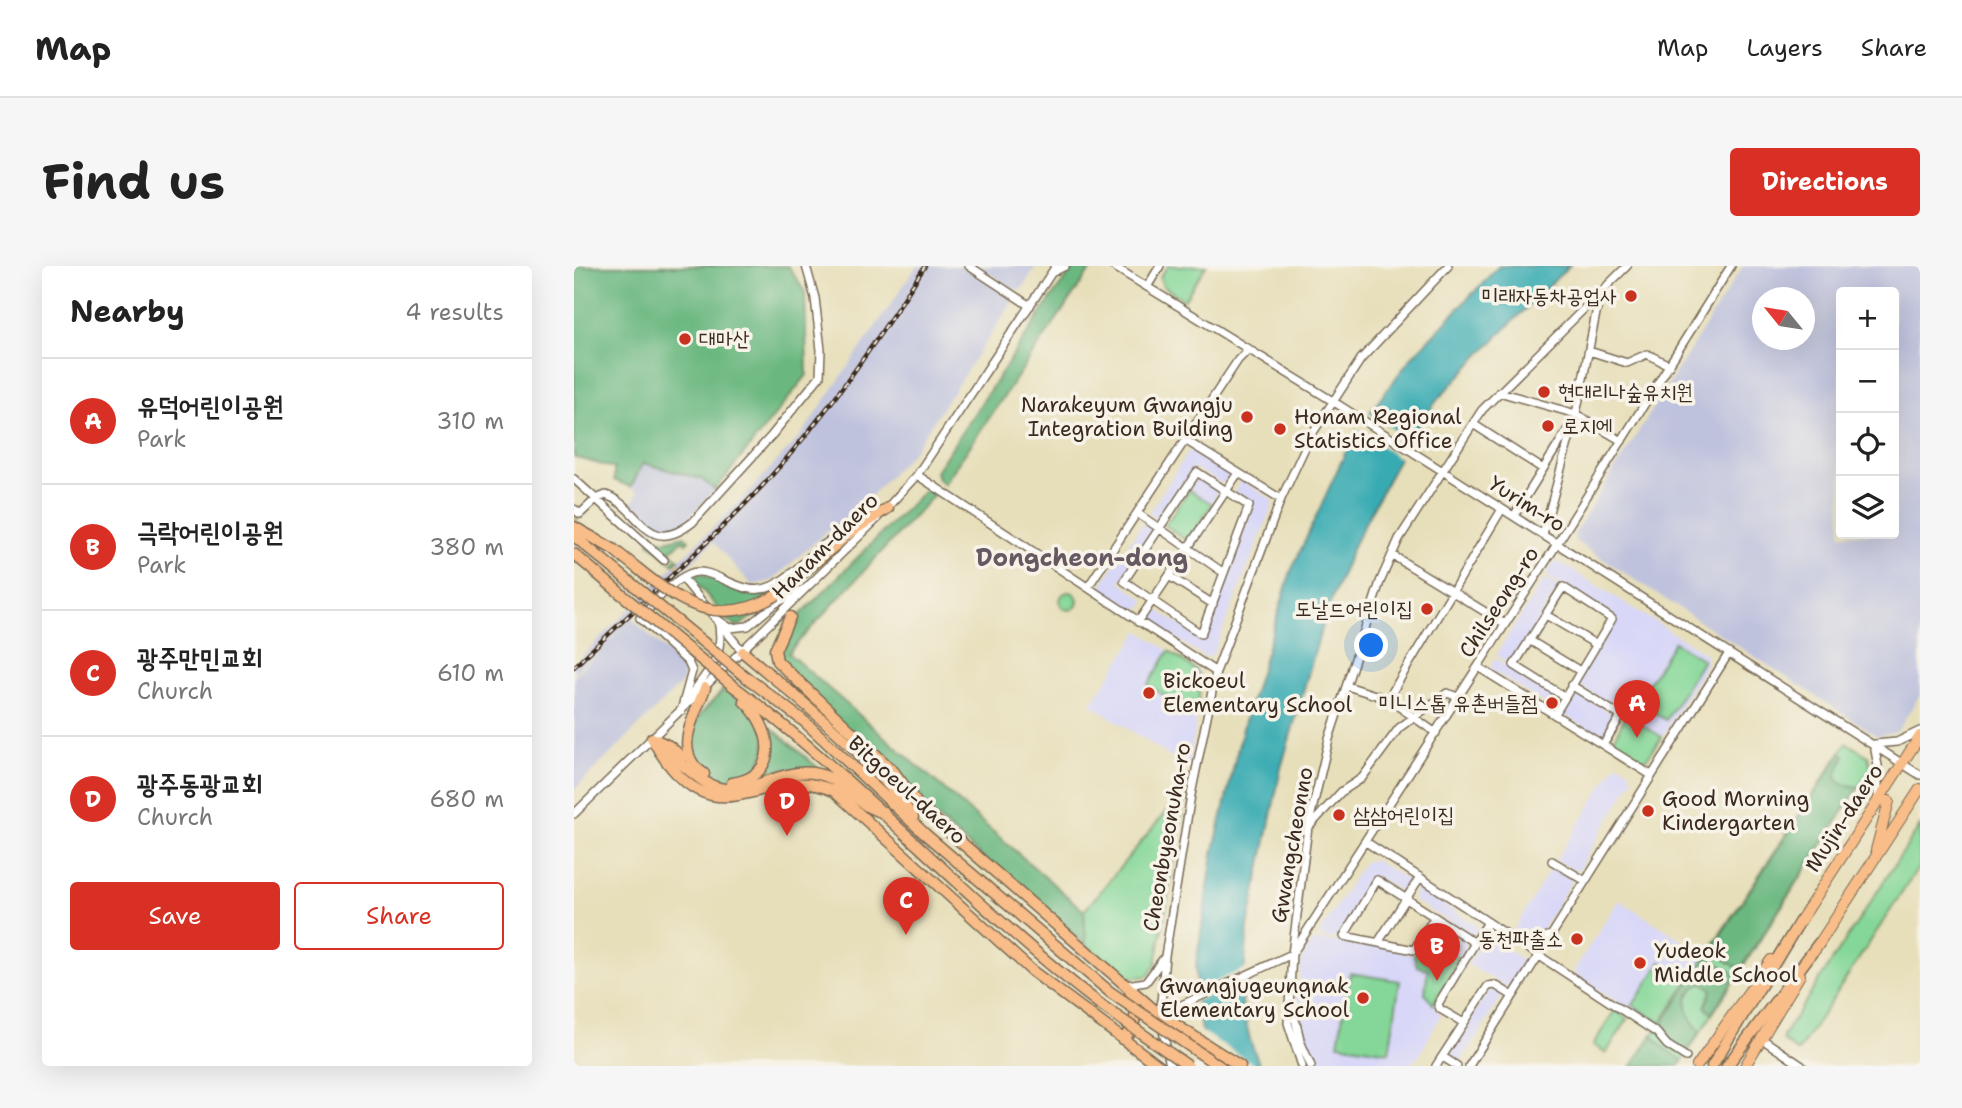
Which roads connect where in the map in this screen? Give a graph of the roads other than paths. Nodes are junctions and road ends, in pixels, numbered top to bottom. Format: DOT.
graph roads {
  1 [pos="806,266"];
  2 [pos="969,266"];
  3 [pos="1065,266"];
  4 [pos="1113,266"];
  5 [pos="1160,266"];
  6 [pos="1448,266"];
  7 [pos="1627,266"];
  8 [pos="1731,266"];
  9 [pos="1054,268"];
  10 [pos="1147,287"];
  11 [pos="1600,291"];
  12 [pos="1030,306"];
  13 [pos="1249,349"];
  14 [pos="1589,351"];
  15 [pos="1669,365"];
  16 [pos="1499,392"];
  17 [pos="1331,400"];
  18 [pos="1576,414"];
  19 [pos="1473,424"];
  20 [pos="1185,440"];
  21 [pos="1622,441"];
  22 [pos="1438,469"];
  23 [pos="1543,469"];
  24 [pos="1238,473"];
  25 [pos="916,475"];
  26 [pos="574,479"];
  27 [pos="1226,491"];
  28 [pos="596,499"];
  29 [pos="1280,499"];
  30 [pos="888,508"];
  31 [pos="1502,509"];
  32 [pos="577,512"];
  33 [pos="1137,513"];
  34 [pos="1514,516"];
  35 [pos="574,527"];
  36 [pos="1160,528"];
  37 [pos="851,532"];
  38 [pos="1542,534"];
  39 [pos="574,536"];
  40 [pos="1557,544"];
  41 [pos="1187,548"];
  42 [pos="574,554"];
  43 [pos="1392,555"];
  44 [pos="664,560"];
  45 [pos="1224,573"];
  46 [pos="1169,576"];
  47 [pos="685,581"];
  48 [pos="813,584"];
  49 [pos="1088,587"];
  50 [pos="1452,592"];
  51 [pos="1151,602"];
  52 [pos="1213,604"];
  53 [pos="1546,615"];
  54 [pos="790,617"];
  55 [pos="718,620"];
  56 [pos="1138,622"];
  57 [pos="1505,624"];
  58 [pos="1530,640"];
  59 [pos="1597,645"];
  60 [pos="743,652"];
  61 [pos="1729,653"];
  62 [pos="1478,667"];
  63 [pos="1580,671"];
  64 [pos="1216,672"];
  65 [pos="782,684"];
  66 [pos="732,685"];
  67 [pos="1571,685"];
  68 [pos="1347,686"];
  69 [pos="705,688"];
  70 [pos="1458,697"];
  71 [pos="1565,697"];
  72 [pos="1388,699"];
  73 [pos="681,711"];
  74 [pos="1555,714"];
  75 [pos="1413,716"];
  76 [pos="1920,730"];
  77 [pos="1436,733"];
  78 [pos="1920,736"];
  79 [pos="652,738"];
  80 [pos="1603,745"];
  81 [pos="1874,745"];
  82 [pos="660,752"];
  83 [pos="1903,763"];
  84 [pos="696,769"];
  85 [pos="1651,775"];
  86 [pos="1920,775"];
  87 [pos="1920,789"];
  88 [pos="1878,800"];
  89 [pos="884,812"];
  90 [pos="574,814"];
  91 [pos="1308,827"];
  92 [pos="925,834"];
  93 [pos="1366,842"];
  94 [pos="1874,859"];
  95 [pos="1552,861"];
  96 [pos="1420,877"];
  97 [pos="1584,880"];
  98 [pos="1405,899"];
  99 [pos="1434,918"];
  100 [pos="1800,921"];
  101 [pos="1488,922"];
  102 [pos="1551,933"];
  103 [pos="1379,942"];
  104 [pos="1475,943"];
  105 [pos="1521,943"];
  106 [pos="1818,943"];
  107 [pos="1292,954"];
  108 [pos="1165,956"];
  109 [pos="1538,956"];
  110 [pos="1126,985"];
  111 [pos="1513,996"];
  112 [pos="1290,1000"];
  113 [pos="1160,1015"];
  114 [pos="1464,1023"];
  115 [pos="1762,1039"];
  116 [pos="1122,1040"];
  117 [pos="1443,1057"];
  118 [pos="1686,1057"];
  119 [pos="1159,1066"];
  120 [pos="1170,1066"];
  121 [pos="1188,1066"];
  122 [pos="1219,1066"];
  123 [pos="1240,1066"];
  124 [pos="1302,1066"];
  125 [pos="1311,1066"];
  126 [pos="1436,1066"];
  127 [pos="1457,1066"];
  128 [pos="1469,1066"];
  129 [pos="1697,1066"];
  130 [pos="1712,1066"];
  131 [pos="1727,1066"];
  132 [pos="1745,1066"];
  133 [pos="1802,1066"];
  1 -- 28 [label="street"];
  2 -- 12 [label="street"];
  3 -- 9 [label="street"];
  4 -- 10 [label="street, Yurim-ro"];
  5 -- 10 [label="street"];
  6 -- 17 [label="street, Cheonbyeonuha-ro"];
  7 -- 11 [label="street, Gwangcheonno"];
  8 -- 15 [label="street, Chilseong-ro"];
  9 -- 12 [label="street, Hanam-daero"];
  10 -- 13 [label="street, Yurim-ro"];
  11 -- 14 [label="street"];
  11 -- 16 [label="street, Gwangcheonno"];
  12 -- 25 [label="street, Hanam-daero"];
  13 -- 17 [label="street, Yurim-ro"];
  13 -- 20 [label="street"];
  14 -- 15 [label="street"];
  14 -- 18 [label="street"];
  15 -- 21 [label="street, Chilseong-ro"];
  16 -- 18 [label="street"];
  16 -- 19 [label="street, Gwangcheonno"];
  17 -- 22 [label="street, Yurim-ro"];
  17 -- 29 [label="street, Cheonbyeonuha-ro"];
  18 -- 21 [label="street"];
  18 -- 23 [label="street"];
  18 -- 38 [label="street"];
  19 -- 22 [label="street, Gwangcheonno"];
  19 -- 23 [label="street"];
  20 -- 24 [label="street"];
  20 -- 33 [label="street"];
  21 -- 40 [label="street, Chilseong-ro"];
  22 -- 31 [label="street, Yurim-ro"];
  22 -- 43 [label="street, Gwangcheonno"];
  23 -- 34 [label="street"];
  24 -- 27 [label="street"];
  24 -- 29 [label="street"];
  25 -- 30 [label="street, Hanam-daero"];
  25 -- 49 [label="street"];
  26 -- 28 [label="street"];
  27 -- 36 [label="street"];
  27 -- 41 [label="street"];
  27 -- 45 [label="street"];
  28 -- 32 [label="street"];
  28 -- 44 [label="street"];
  29 -- 64 [label="street, Cheonbyeonuha-ro"];
  30 -- 37 [label="highway"];
  30 -- 48 [label="street, Hanam-daero"];
  31 -- 34 [label="street, Yurim-ro"];
  31 -- 50 [label="street"];
  33 -- 36 [label="street"];
  33 -- 49 [label="street"];
  34 -- 38 [label="street, Yurim-ro"];
  35 -- 37 [label="highway, bridge"];
  36 -- 41 [label="street"];
  36 -- 51 [label="street"];
  37 -- 73 [label="street"];
  38 -- 40 [label="street, Yurim-ro"];
  39 -- 92 [label="highway, Bitgoeul-daero, bridge"];
  40 -- 57 [label="street, Chilseong-ro"];
  40 -- 61 [label="street, Yurim-ro"];
  41 -- 45 [label="street"];
  41 -- 46 [label="street"];
  42 -- 66 [label="highway, Bitgoeul-daero, bridge"];
  43 -- 50 [label="street"];
  43 -- 68 [label="street, Gwangcheonno"];
  45 -- 52 [label="street"];
  46 -- 51 [label="street"];
  46 -- 52 [label="street"];
  47 -- 55 [label="street"];
  48 -- 54 [label="street"];
  48 -- 55 [label="street"];
  48 -- 60 [label="street, Hanam-daero"];
  49 -- 56 [label="street"];
  50 -- 57 [label="street"];
  50 -- 72 [label="street"];
  51 -- 52 [label="street"];
  51 -- 56 [label="street"];
  53 -- 58 [label="street"];
  53 -- 59 [label="street"];
  53 -- 59 [label="street"];
  54 -- 65 [label="highway"];
  54 -- 110 [label="highway"];
  55 -- 60 [label="street"];
  55 -- 73 [label="street"];
  56 -- 64 [label="street"];
  57 -- 62 [label="street, Chilseong-ro"];
  58 -- 63 [label="street"];
  58 -- 71 [label="street"];
  59 -- 63 [label="street"];
  60 -- 65 [label="highway"];
  60 -- 69 [label="street, Hanam-daero"];
  61 -- 81 [label="street, Yurim-ro"];
  61 -- 85 [label="street"];
  62 -- 70 [label="street, Chilseong-ro"];
  62 -- 74 [label="street"];
  63 -- 67 [label="street"];
  64 -- 108 [label="street, Cheonbyeonuha-ro"];
  65 -- 92 [label="highway"];
  66 -- 84 [label="highway"];
  66 -- 89 [label="highway, Bitgoeul-daero"];
  67 -- 71 [label="street"];
  67 -- 80 [label="street"];
  68 -- 72 [label="street"];
  68 -- 91 [label="street, Gwangcheonno"];
  69 -- 73 [label="street, Hanam-daero"];
  69 -- 84 [label="highway"];
  70 -- 75 [label="street"];
  70 -- 77 [label="street, Chilseong-ro"];
  71 -- 74 [label="street"];
  72 -- 75 [label="street"];
  73 -- 79 [label="street, Hanam-daero"];
  74 -- 80 [label="street"];
  75 -- 77 [label="street"];
  75 -- 91 [label="street"];
  76 -- 81 [label="street"];
  77 -- 93 [label="street, Chilseong-ro"];
  78 -- 83 [label="main road, Mujin-daero"];
  79 -- 82 [label="highway"];
  79 -- 84 [label="highway"];
  79 -- 90 [label="street, Hanam-daero"];
  80 -- 85 [label="street"];
  81 -- 83 [label="street, Yurim-ro"];
  81 -- 88 [label="street"];
  82 -- 89 [label="highway"];
  82 -- 116 [label="highway"];
  83 -- 86 [label="street, Yurim-ro"];
  83 -- 88 [label="main road, Mujin-daero"];
  85 -- 97 [label="street"];
  87 -- 94 [label="main road"];
  88 -- 94 [label="main road"];
  88 -- 100 [label="main road, Mujin-daero"];
  89 -- 121 [label="highway, Bitgoeul-daero, bridge"];
  91 -- 107 [label="street, Gwangcheonno"];
  92 -- 122 [label="highway, Bitgoeul-daero, bridge"];
  93 -- 96 [label="street"];
  93 -- 107 [label="street, Chilseong-ro"];
  94 -- 106 [label="main road"];
  95 -- 97 [label="street"];
  96 -- 98 [label="street"];
  96 -- 101 [label="street"];
  97 -- 102 [label="street"];
  98 -- 99 [label="street"];
  98 -- 103 [label="street"];
  98 -- 103 [label="street"];
  99 -- 103 [label="street"];
  99 -- 104 [label="street"];
  100 -- 129 [label="main road, Mujin-daero"];
  100 -- 130 [label="highway, Mujin-daero"];
  101 -- 104 [label="street"];
  101 -- 105 [label="street"];
  102 -- 105 [label="street"];
  102 -- 109 [label="street"];
  104 -- 114 [label="street"];
  105 -- 109 [label="street"];
  106 -- 115 [label="main road"];
  106 -- 131 [label="highway"];
  107 -- 112 [label="street, Gwangcheonno"];
  107 -- 113 [label="street"];
  108 -- 110 [label="street"];
  108 -- 113 [label="street, Cheonbyeonuha-ro"];
  109 -- 111 [label="street"];
  109 -- 118 [label="street"];
  110 -- 113 [label="highway"];
  110 -- 116 [label="highway"];
  111 -- 114 [label="street"];
  111 -- 128 [label="street"];
  112 -- 124 [label="street"];
  112 -- 125 [label="street"];
  113 -- 120 [label="street, Cheonbyeonuha-ro"];
  113 -- 123 [label="highway"];
  114 -- 117 [label="street"];
  115 -- 132 [label="main road"];
  115 -- 133 [label="street"];
  116 -- 119 [label="highway"];
  117 -- 126 [label="street"];
  117 -- 127 [label="street"];
}
